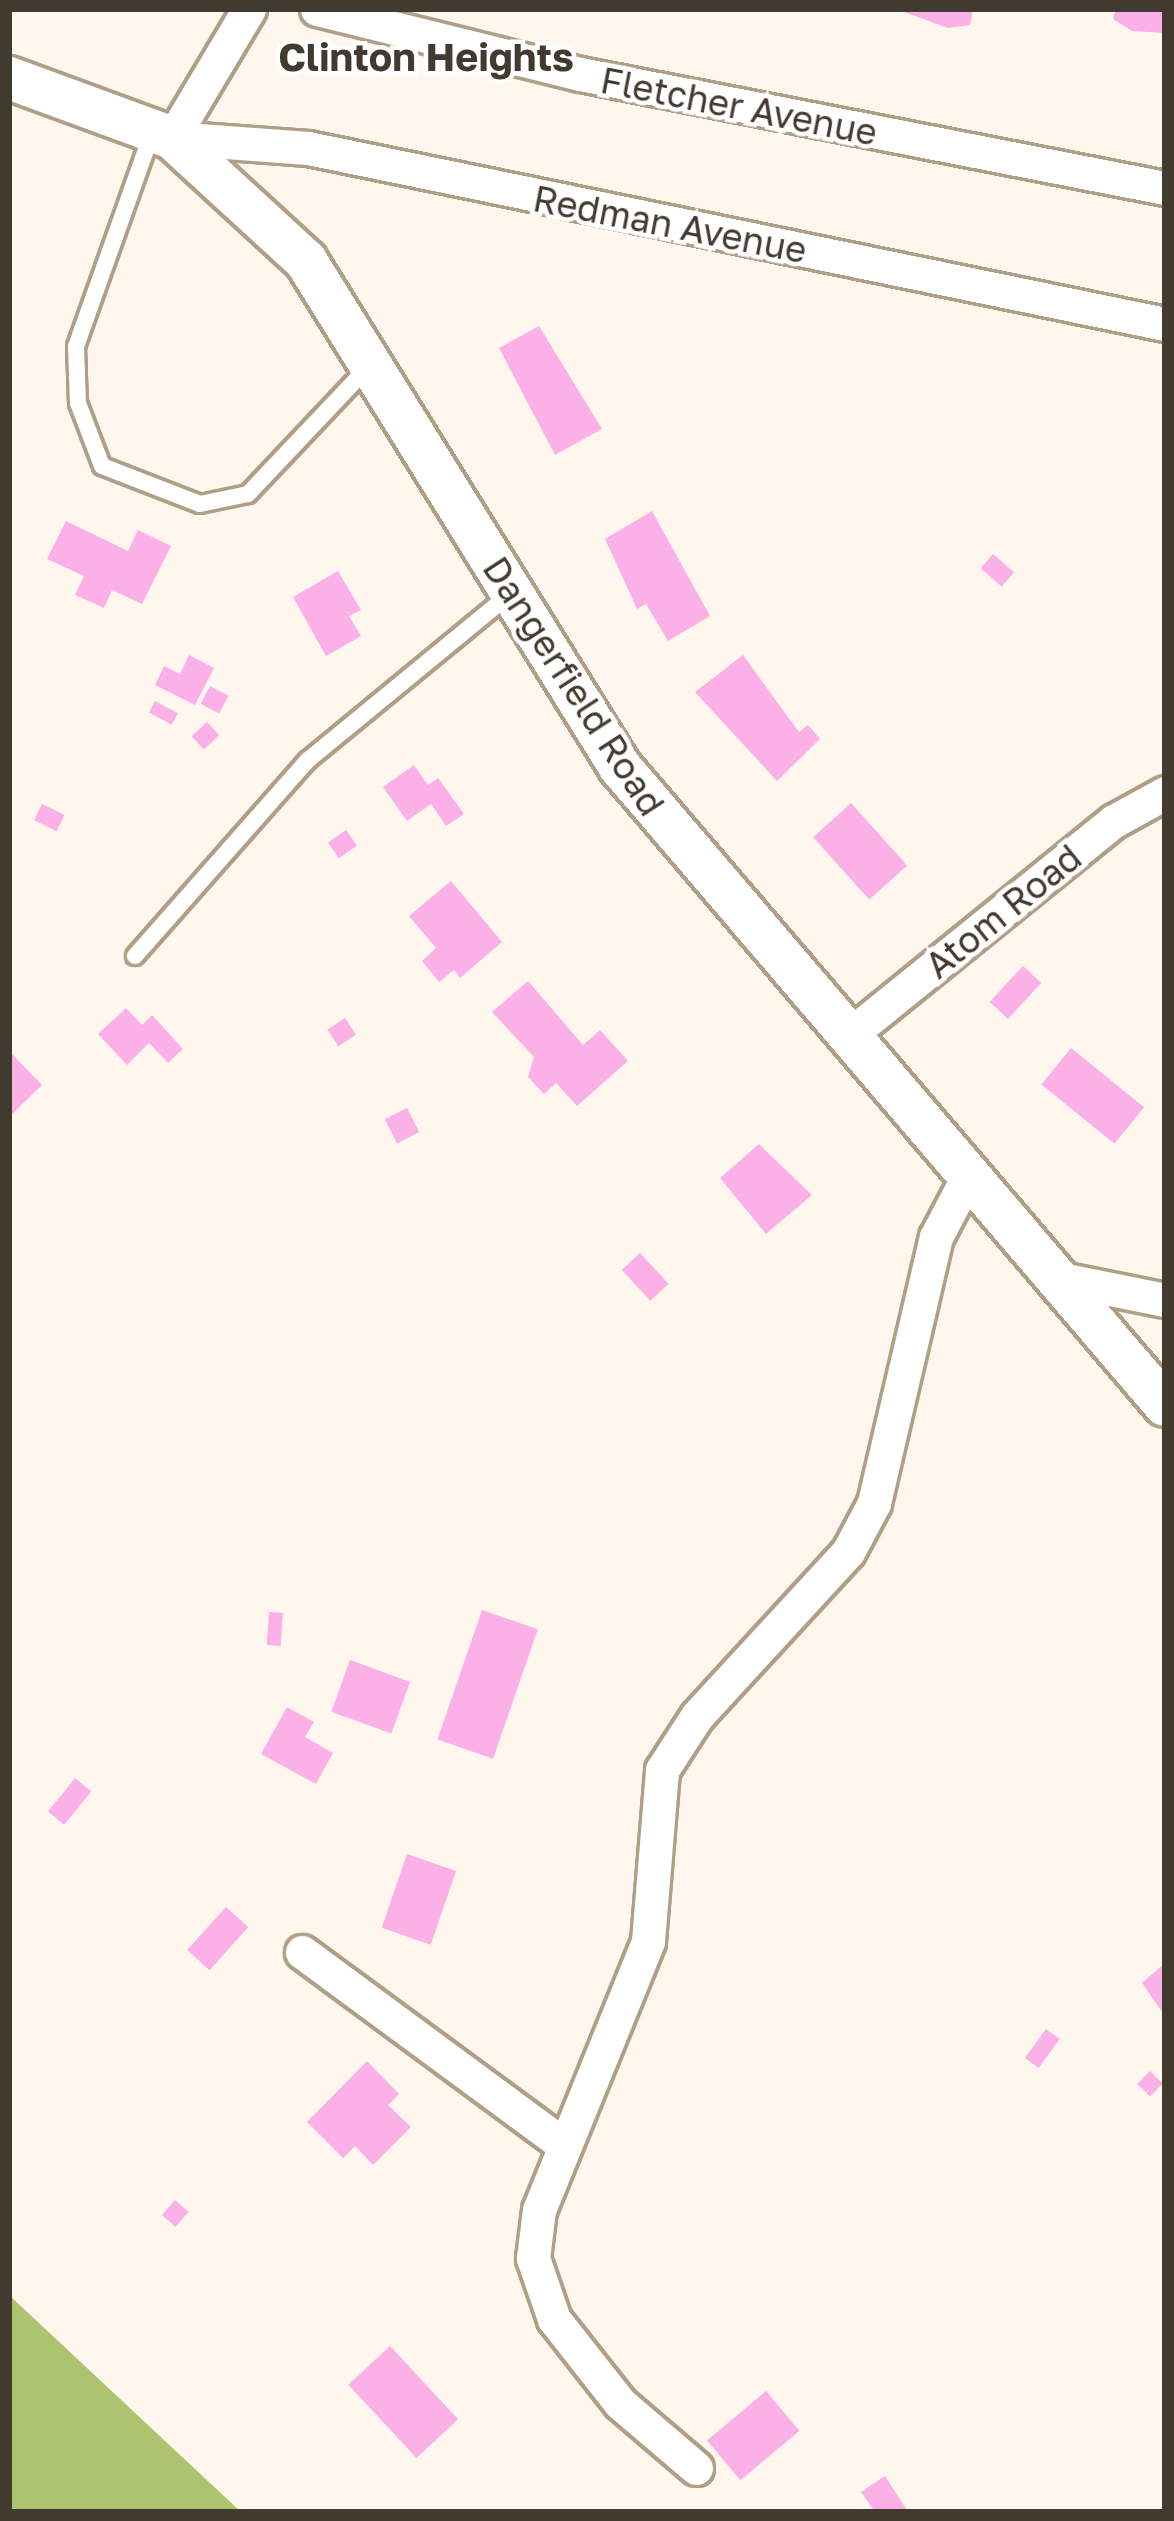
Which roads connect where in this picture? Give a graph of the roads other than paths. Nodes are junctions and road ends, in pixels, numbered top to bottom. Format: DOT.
graph roads {
  1 [pos="249,9"];
  2 [pos="316,9"];
  3 [pos="9,78"];
  4 [pos="163,135"];
  5 [pos="1165,188"];
  6 [pos="1165,324"];
  7 [pos="374,361"];
  8 [pos="512,592"];
  9 [pos="1165,793"];
  10 [pos="136,956"];
  11 [pos="847,1037"];
  12 [pos="968,1176"];
  13 [pos="1056,1277"];
  14 [pos="1165,1300"];
  15 [pos="1165,1406"];
  16 [pos="302,1952"];
  17 [pos="564,2145"];
  18 [pos="696,2468"];
  1 -- 4 [label="street"];
  2 -- 5 [label="street, Fletcher Avenue"];
  3 -- 4 [label="street, Dangerfield Road"];
  4 -- 6 [label="street, Redman Avenue"];
  4 -- 7 [label="street, Dangerfield Road"];
  4 -- 7 [label="lane"];
  7 -- 8 [label="street, Dangerfield Road"];
  8 -- 10 [label="lane"];
  8 -- 11 [label="street, Dangerfield Road"];
  9 -- 11 [label="street, Atom Road"];
  11 -- 12 [label="street, Dangerfield Road"];
  12 -- 13 [label="street, Dangerfield Road"];
  12 -- 17 [label="street"];
  13 -- 14 [label="street"];
  13 -- 15 [label="street, Dangerfield Road"];
  16 -- 17 [label="street"];
  17 -- 18 [label="street"];
}
